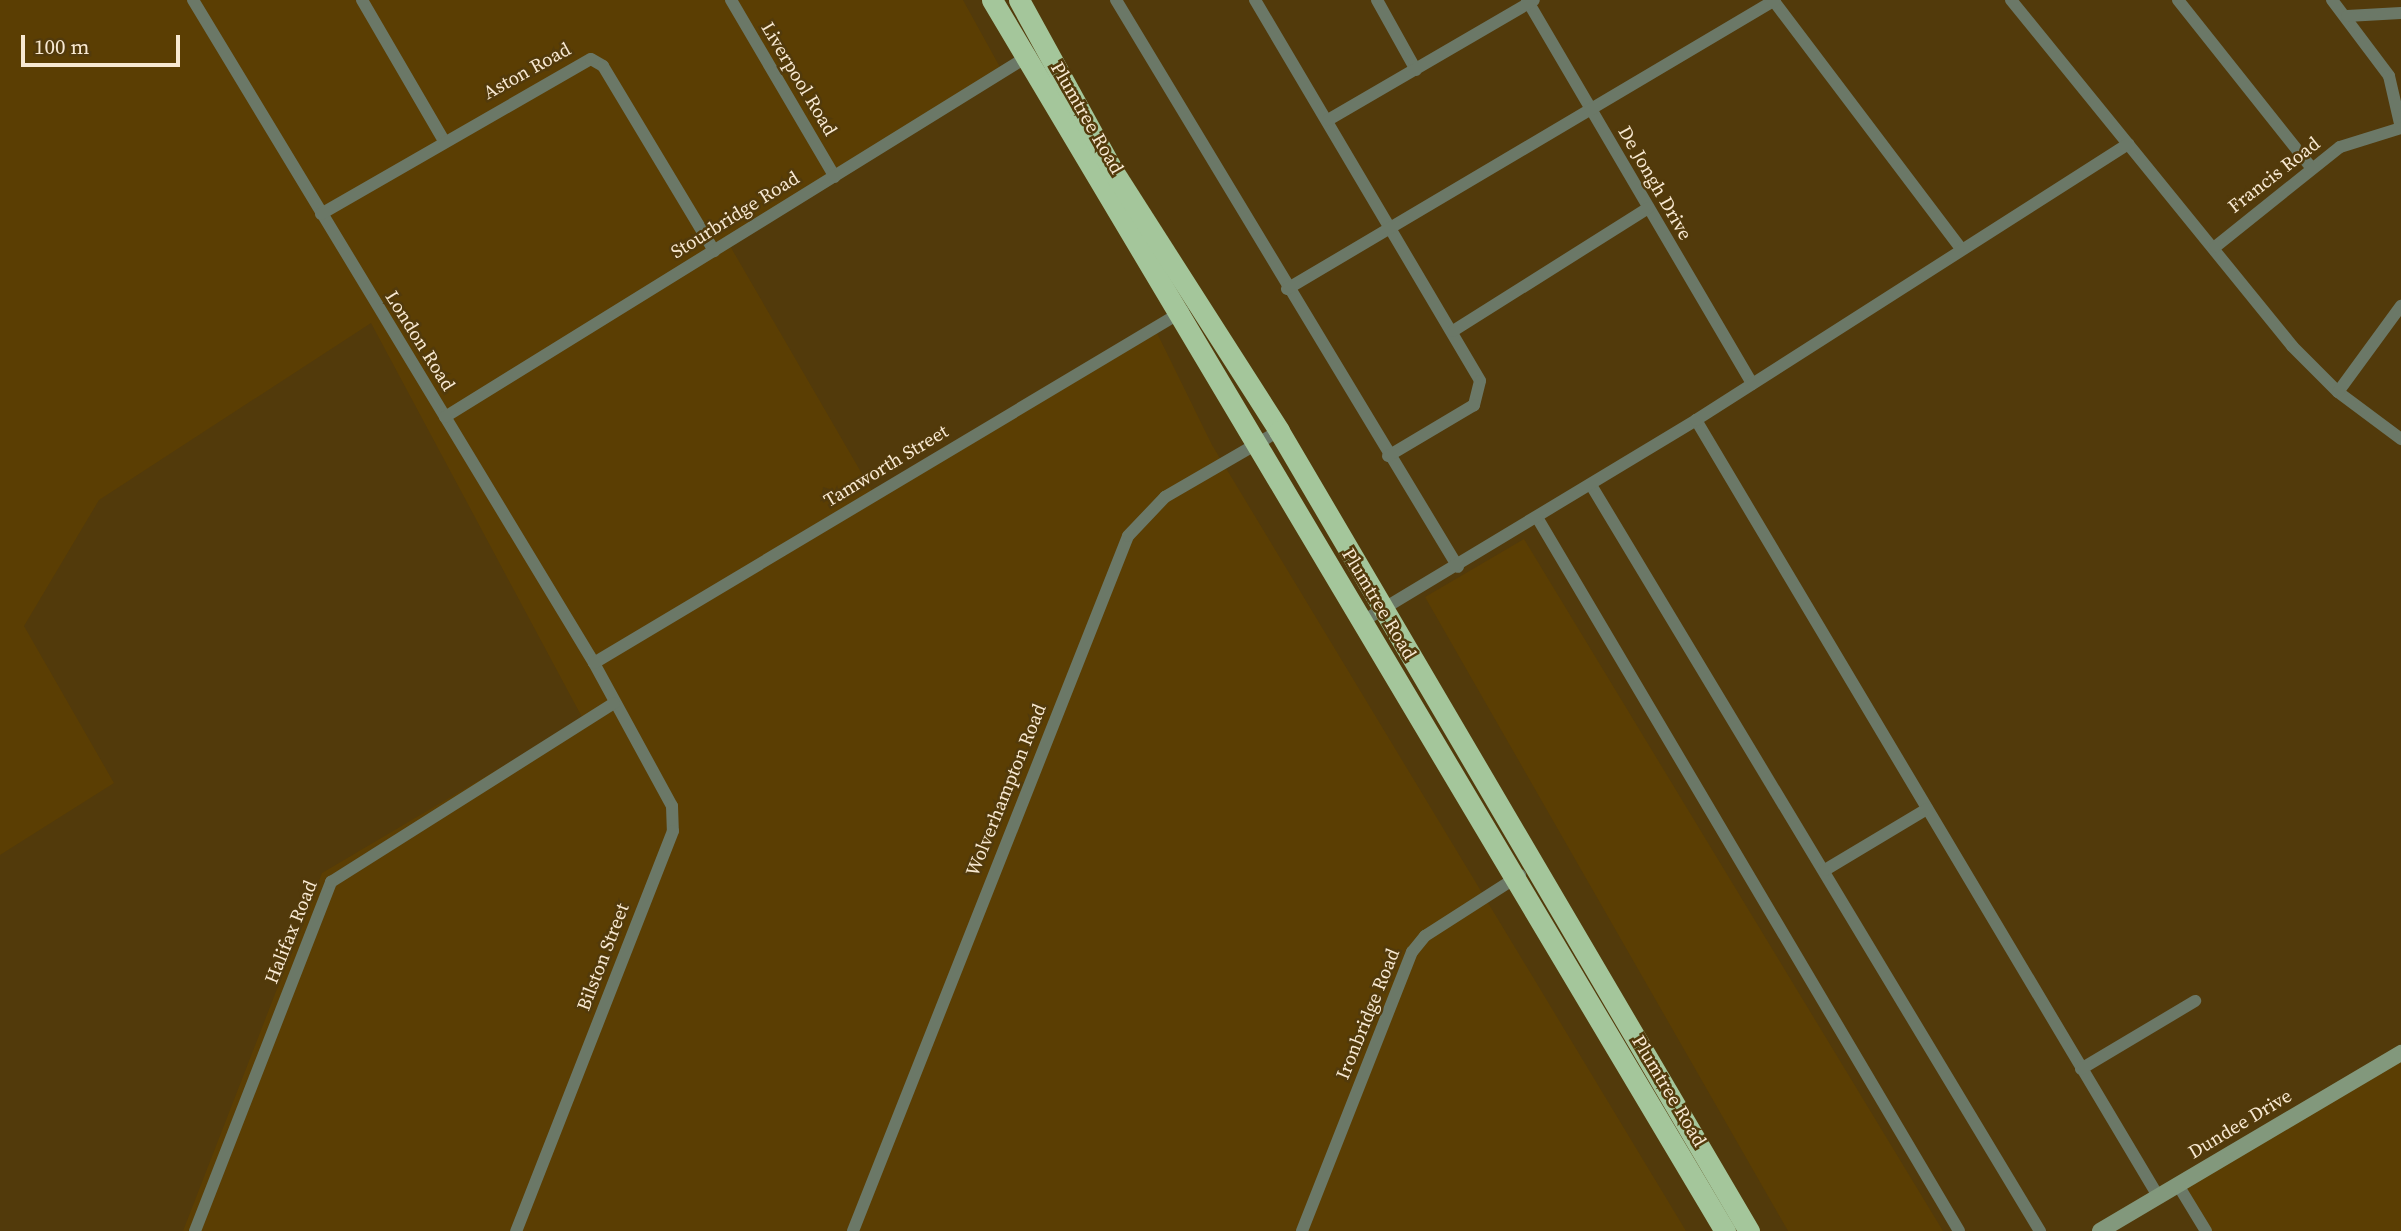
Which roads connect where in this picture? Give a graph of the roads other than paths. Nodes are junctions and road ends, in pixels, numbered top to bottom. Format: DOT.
graph roads {
  1 [pos="193,0"];
  2 [pos="362,0"];
  3 [pos="731,0"];
  4 [pos="992,0"];
  5 [pos="1019,0"];
  6 [pos="1116,0"];
  7 [pos="1255,0"];
  8 [pos="1377,0"];
  9 [pos="1774,0"];
  10 [pos="2011,0"];
  11 [pos="2178,0"];
  12 [pos="2332,0"];
  13 [pos="1530,1"];
  14 [pos="2401,13"];
  15 [pos="2347,16"];
  16 [pos="1046,46"];
  17 [pos="1026,57"];
  18 [pos="1416,69"];
  19 [pos="1589,108"];
  20 [pos="1328,120"];
  21 [pos="2401,128"];
  22 [pos="444,141"];
  23 [pos="2128,144"];
  24 [pos="2311,167"];
  25 [pos="835,177"];
  26 [pos="1648,208"];
  27 [pos="321,214"];
  28 [pos="1389,224"];
  29 [pos="2215,247"];
  30 [pos="1961,248"];
  31 [pos="714,251"];
  32 [pos="1287,289"];
  33 [pos="1199,302"];
  34 [pos="2401,306"];
  35 [pos="1177,314"];
  36 [pos="1453,331"];
  37 [pos="1752,384"];
  38 [pos="2337,393"];
  39 [pos="445,417"];
  40 [pos="1696,420"];
  41 [pos="1279,431"];
  42 [pos="2401,439"];
  43 [pos="1258,444"];
  44 [pos="1388,456"];
  45 [pos="1591,485"];
  46 [pos="1538,519"];
  47 [pos="1458,567"];
  48 [pos="1385,608"];
  49 [pos="1363,621"];
  50 [pos="594,663"];
  51 [pos="614,703"];
  52 [pos="1927,809"];
  53 [pos="1535,866"];
  54 [pos="1825,870"];
  55 [pos="1514,878"];
  56 [pos="2195,1001"];
  57 [pos="2401,1053"];
  58 [pos="2081,1069"];
  59 [pos="2178,1185"];
  60 [pos="2158,1196"];
  61 [pos="195,1231"];
  62 [pos="516,1231"];
  63 [pos="853,1231"];
  64 [pos="1302,1231"];
  65 [pos="1725,1231"];
  66 [pos="1749,1231"];
  67 [pos="1959,1231"];
  68 [pos="2040,1231"];
  69 [pos="2100,1231"];
  70 [pos="2206,1231"];
  1 -- 27 [label="street, London Road"];
  2 -- 22 [label="street"];
  3 -- 25 [label="street, Liverpool Road"];
  4 -- 17 [label="highway, Plumtree Road"];
  5 -- 16 [label="highway, Plumtree Road"];
  6 -- 32 [label="street"];
  7 -- 20 [label="street"];
  8 -- 18 [label="street"];
  9 -- 19 [label="street"];
  9 -- 30 [label="street"];
  10 -- 23 [label="street"];
  11 -- 24 [label="street"];
  12 -- 15 [label="street"];
  13 -- 18 [label="street"];
  13 -- 19 [label="street, De Jongh Drive"];
  14 -- 15 [label="street"];
  15 -- 21 [label="street"];
  16 -- 17 [label="street, Stourbridge Road"];
  16 -- 33 [label="highway, Plumtree Road"];
  17 -- 25 [label="street, Stourbridge Road"];
  17 -- 35 [label="highway, Plumtree Road"];
  18 -- 20 [label="street"];
  19 -- 26 [label="street, De Jongh Drive"];
  19 -- 28 [label="street"];
  20 -- 28 [label="street"];
  21 -- 24 [label="street, Francis Road"];
  22 -- 27 [label="street, Aston Road"];
  22 -- 31 [label="street, Aston Road"];
  23 -- 29 [label="street"];
  23 -- 30 [label="street"];
  24 -- 29 [label="street, Francis Road"];
  25 -- 31 [label="street, Stourbridge Road"];
  26 -- 36 [label="street"];
  26 -- 37 [label="street, De Jongh Drive"];
  27 -- 39 [label="street, London Road"];
  28 -- 32 [label="street"];
  28 -- 36 [label="street"];
  29 -- 38 [label="street"];
  30 -- 37 [label="street"];
  31 -- 39 [label="street, Stourbridge Road"];
  32 -- 44 [label="street"];
  33 -- 35 [label="street, Tamworth Street"];
  33 -- 41 [label="highway, Plumtree Road"];
  34 -- 38 [label="street"];
  35 -- 43 [label="highway, Plumtree Road"];
  35 -- 50 [label="street, Tamworth Street"];
  36 -- 44 [label="street"];
  37 -- 40 [label="street"];
  38 -- 42 [label="street"];
  39 -- 50 [label="street, London Road"];
  40 -- 45 [label="street"];
  40 -- 52 [label="street"];
  41 -- 43 [label="street, Wolverhampton Road"];
  41 -- 48 [label="highway, Plumtree Road"];
  43 -- 49 [label="highway, Plumtree Road"];
  43 -- 63 [label="street, Wolverhampton Road"];
  44 -- 47 [label="street"];
  45 -- 46 [label="street"];
  45 -- 54 [label="street"];
  46 -- 47 [label="street"];
  46 -- 67 [label="street"];
  47 -- 48 [label="street"];
  48 -- 49 [label="street"];
  48 -- 53 [label="highway, Plumtree Road"];
  49 -- 55 [label="highway, Plumtree Road"];
  50 -- 51 [label="street, London Road"];
  51 -- 61 [label="street, Halifax Road"];
  51 -- 62 [label="street, Bilston Street"];
  52 -- 54 [label="street"];
  52 -- 58 [label="street"];
  53 -- 55 [label="street, Ironbridge Road"];
  53 -- 66 [label="highway, Plumtree Road"];
  54 -- 68 [label="street"];
  55 -- 64 [label="street, Ironbridge Road"];
  55 -- 65 [label="highway, Plumtree Road"];
  56 -- 58 [label="street"];
  57 -- 59 [label="street, Dundee Drive"];
  58 -- 60 [label="street"];
  59 -- 60 [label="street, Dundee Drive"];
  59 -- 70 [label="street"];
  60 -- 69 [label="street, Dundee Drive"];
}
